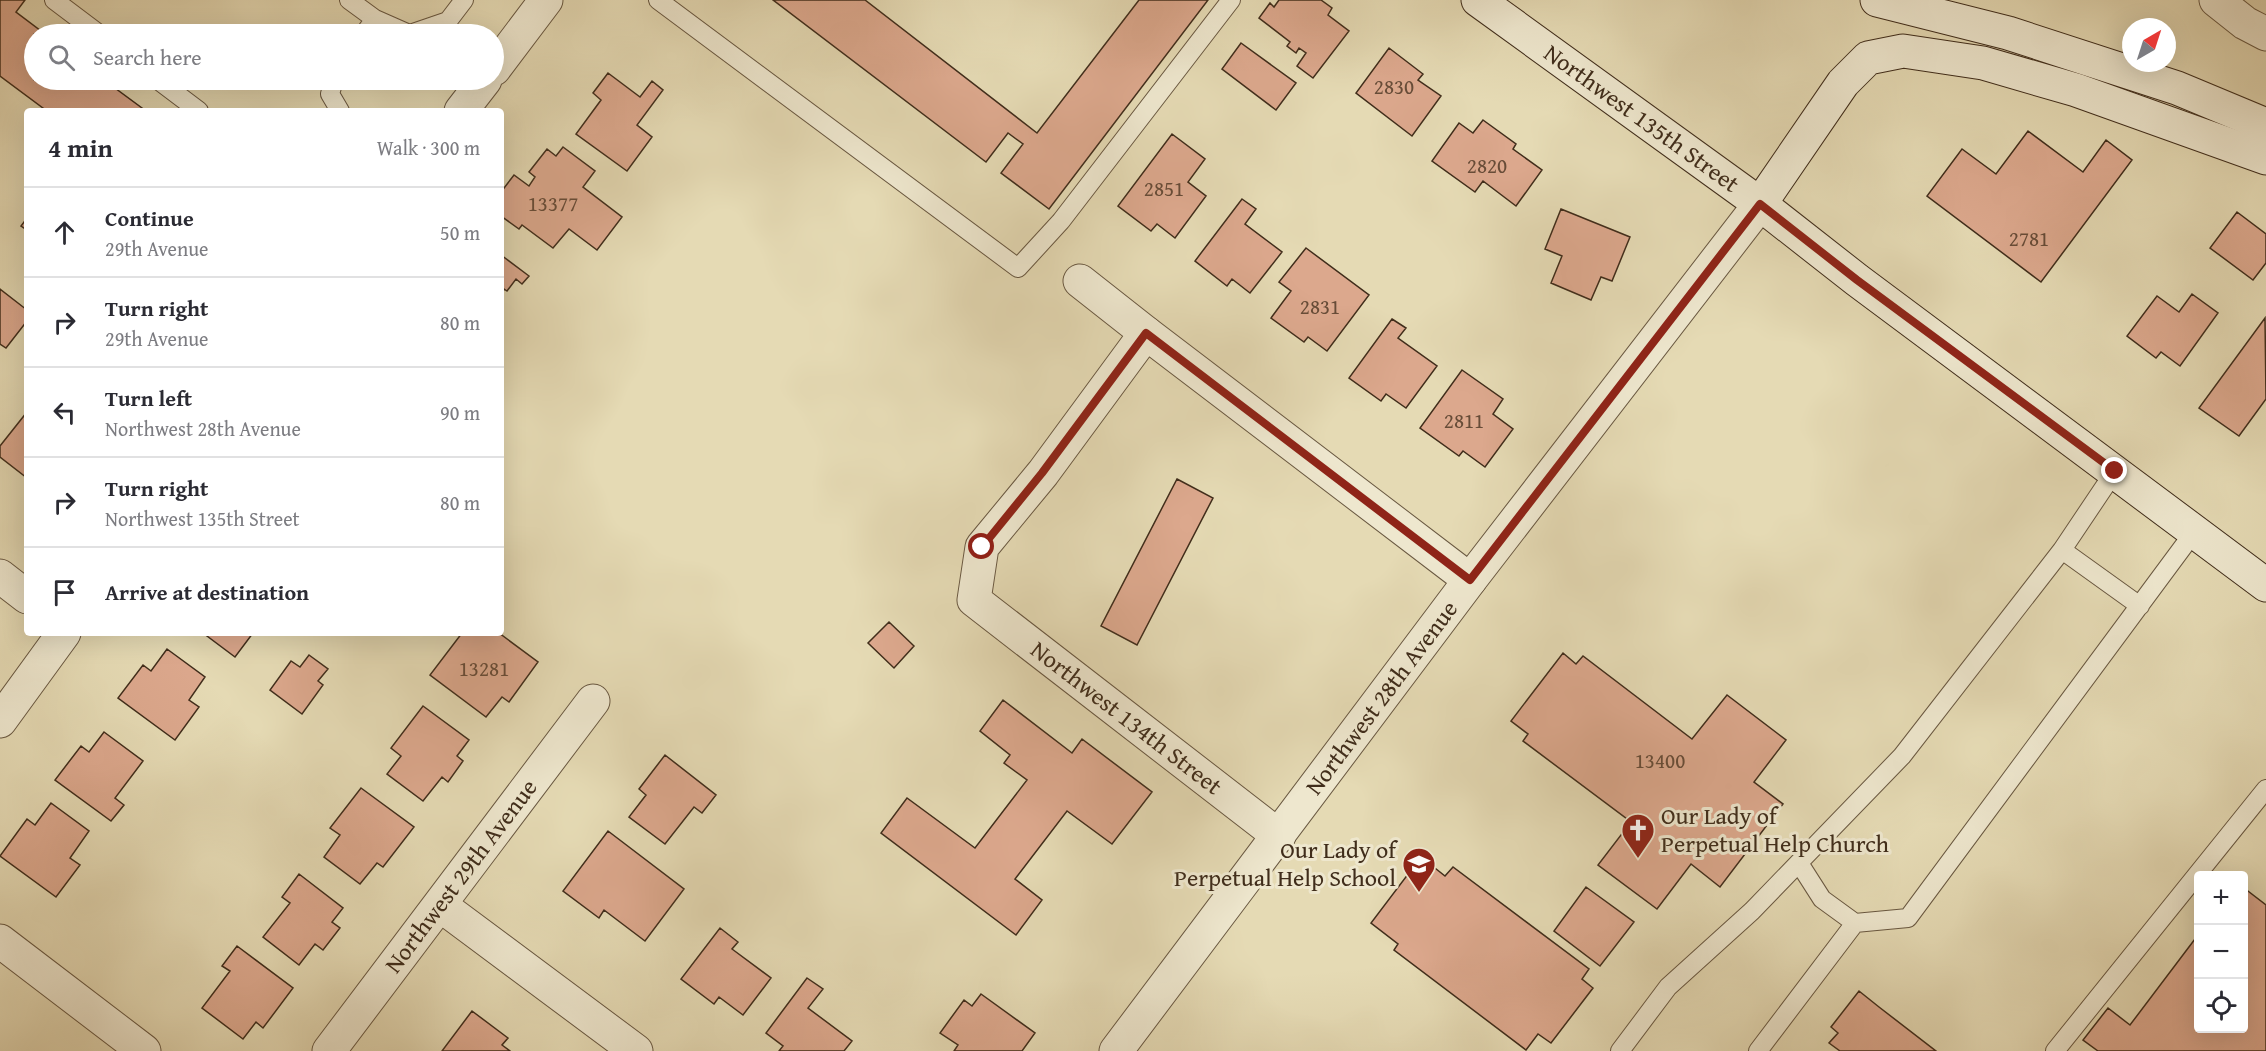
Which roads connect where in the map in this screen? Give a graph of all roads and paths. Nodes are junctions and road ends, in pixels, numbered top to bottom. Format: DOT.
graph roads {
  1 [pos="54,0"];
  2 [pos="349,0"];
  3 [pos="464,0"];
  4 [pos="546,0"];
  5 [pos="658,0"];
  6 [pos="1232,0"];
  7 [pos="1478,0"];
  8 [pos="1877,0"];
  9 [pos="2216,0"];
  10 [pos="375,19"];
  11 [pos="86,24"];
  12 [pos="371,24"];
  13 [pos="387,24"];
  14 [pos="439,24"];
  15 [pos="2266,34"];
  16 [pos="504,56"];
  17 [pos="172,90"];
  18 [pos="331,90"];
  19 [pos="477,90"];
  20 [pos="196,108"];
  21 [pos="338,108"];
  22 [pos="463,108"];
  23 [pos="2266,125"];
  24 [pos="2266,158"];
  25 [pos="1760,204"];
  26 [pos="1080,281"];
  27 [pos="1146,333"];
  28 [pos="2115,471"];
  29 [pos="2194,532"];
  30 [pos="2062,550"];
  31 [pos="0,576"];
  32 [pos="1470,580"];
  33 [pos="2266,585"];
  34 [pos="24,595"];
  35 [pos="2140,606"];
  36 [pos="62,636"];
  37 [pos="593,701"];
  38 [pos="0,721"];
  39 [pos="2266,789"];
  40 [pos="1279,836"];
  41 [pos="1799,863"];
  42 [pos="440,905"];
  43 [pos="1855,923"];
  44 [pos="0,941"];
  45 [pos="144,1051"];
  46 [pos="330,1051"];
  47 [pos="636,1051"];
  48 [pos="1116,1051"];
  49 [pos="1620,1051"];
  50 [pos="1758,1051"];
  51 [pos="2055,1051"];
  1 -- 11 [label="lane"];
  2 -- 10 [label="lane"];
  3 -- 14 [label="lane"];
  4 -- 16 [label="street"];
  5 -- 6 [label="lane"];
  7 -- 25 [label="street, Northwest 135th Street"];
  8 -- 23 [label="street"];
  9 -- 15 [label="street"];
  10 -- 12 [label="lane"];
  10 -- 13 [label="lane"];
  17 -- 20 [label="lane"];
  18 -- 21 [label="lane"];
  19 -- 22 [label="street"];
  24 -- 25 [label="street, Northwest 28th Avenue"];
  25 -- 28 [label="street, Northwest 135th Street"];
  25 -- 32 [label="street, Northwest 28th Avenue"];
  26 -- 27 [label="street"];
  27 -- 32 [label="street"];
  27 -- 40 [label="street, Northwest 134th Street"];
  28 -- 29 [label="street, Northwest 135th Street"];
  28 -- 30 [label="lane"];
  29 -- 33 [label="street, Northwest 135th Street"];
  29 -- 35 [label="lane"];
  30 -- 35 [label="lane"];
  30 -- 41 [label="lane"];
  31 -- 34 [label="street"];
  32 -- 40 [label="street, Northwest 28th Avenue"];
  35 -- 43 [label="lane"];
  36 -- 38 [label="street"];
  37 -- 42 [label="street, Northwest 29th Avenue"];
  39 -- 51 [label="lane"];
  40 -- 48 [label="street, Northwest 28th Avenue"];
  41 -- 43 [label="lane"];
  41 -- 49 [label="lane"];
  42 -- 46 [label="street, Northwest 29th Avenue"];
  42 -- 47 [label="street"];
  43 -- 50 [label="lane"];
  44 -- 45 [label="street"];
}
